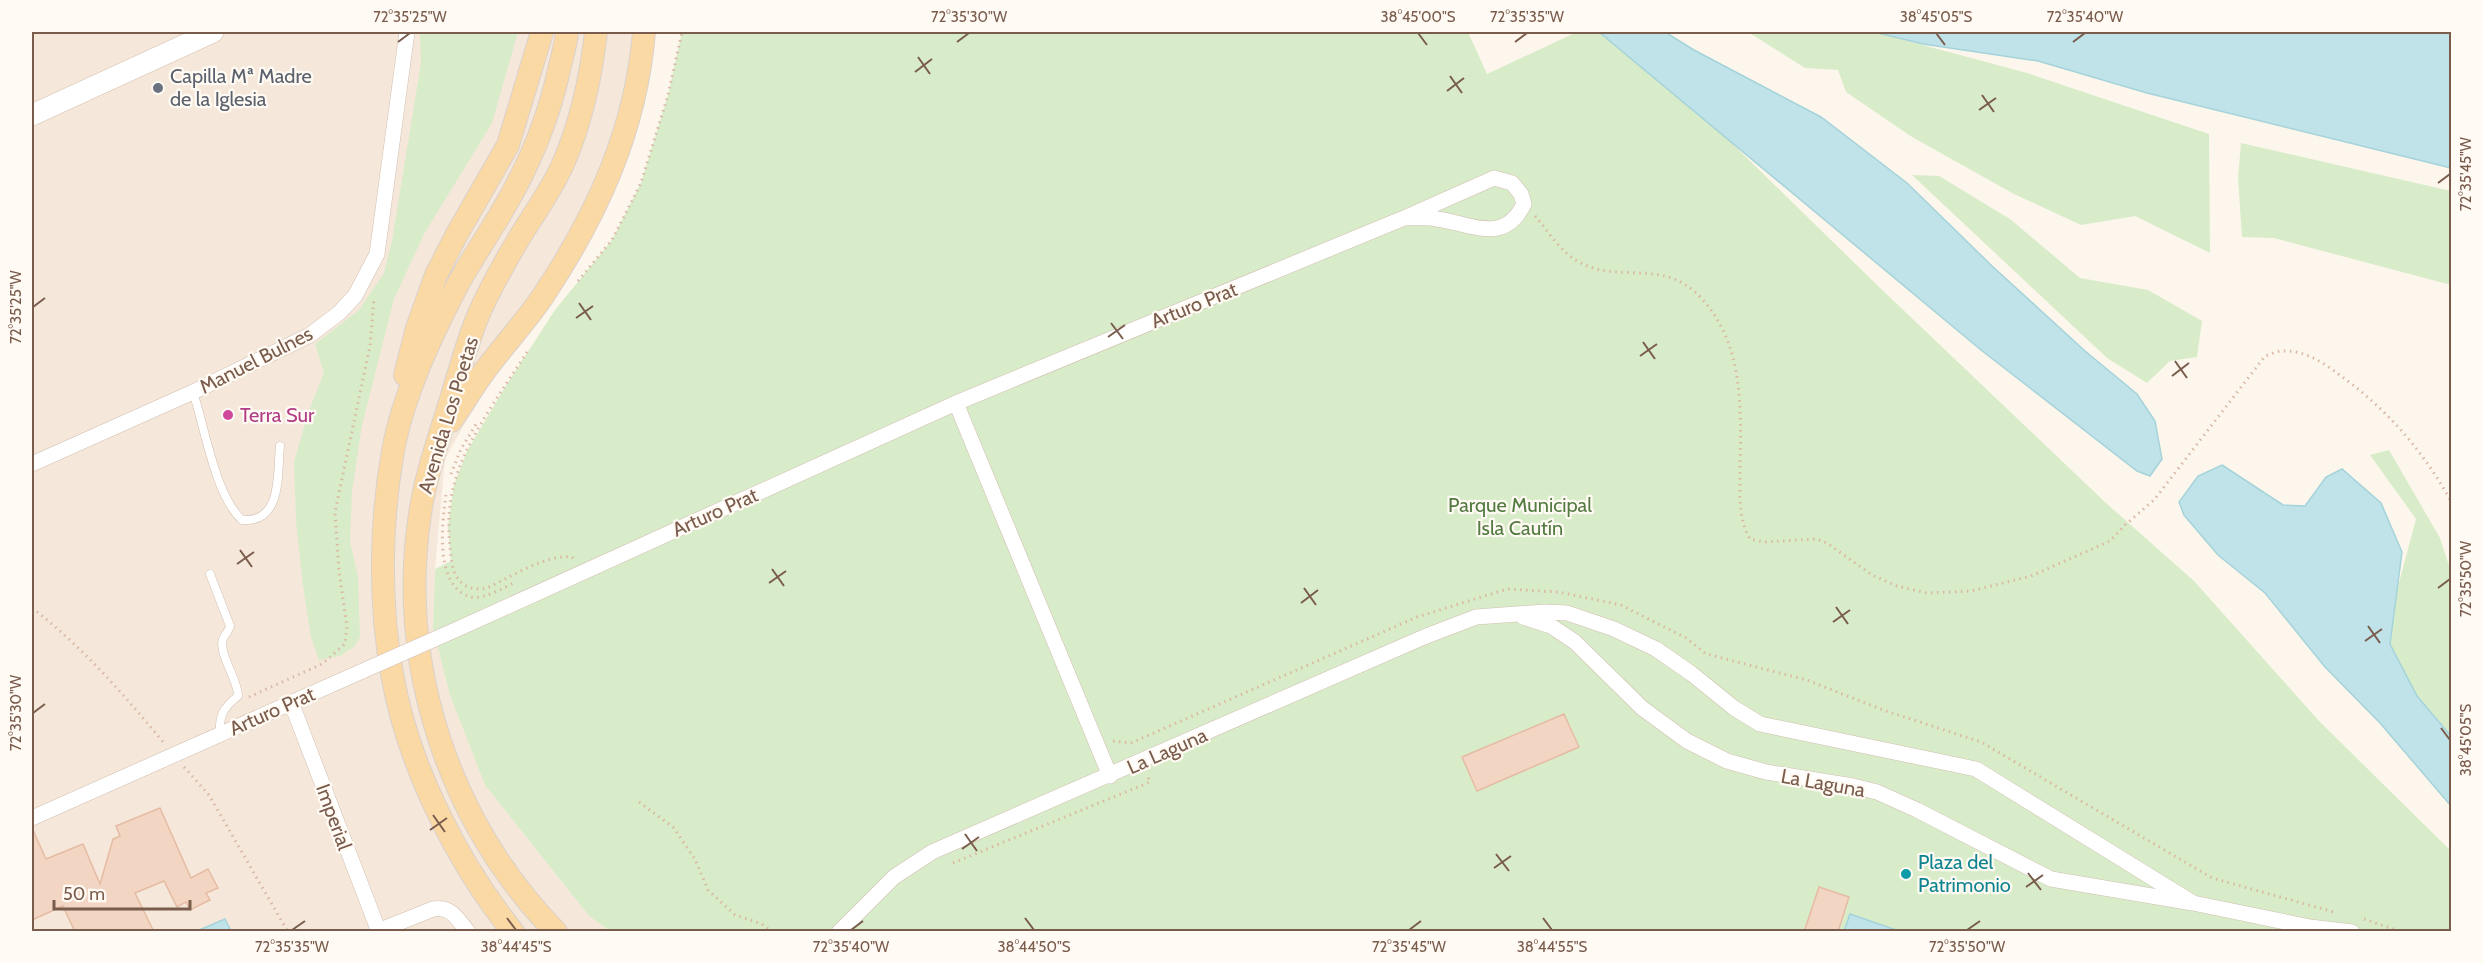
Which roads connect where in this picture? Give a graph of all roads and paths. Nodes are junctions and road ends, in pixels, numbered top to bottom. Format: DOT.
graph roads {
  1 [pos="213,32"];
  2 [pos="407,32"];
  3 [pos="542,32"];
  4 [pos="567,32"];
  5 [pos="596,32"];
  6 [pos="644,32"];
  7 [pos="682,32"];
  8 [pos="32,115"];
  9 [pos="1524,204"];
  10 [pos="1404,218"];
  11 [pos="576,284"];
  12 [pos="374,289"];
  13 [pos="531,347"];
  14 [pos="193,392"];
  15 [pos="956,403"];
  16 [pos="436,442"];
  17 [pos="280,446"];
  18 [pos="393,450"];
  19 [pos="32,464"];
  20 [pos="2451,503"];
  21 [pos="563,556"];
  22 [pos="210,574"];
  23 [pos="1507,589"];
  24 [pos="1518,615"];
  25 [pos="291,702"];
  26 [pos="225,707"];
  27 [pos="220,734"];
  28 [pos="1109,740"];
  29 [pos="1110,776"];
  30 [pos="1150,782"];
  31 [pos="639,802"];
  32 [pos="32,818"];
  33 [pos="948,865"];
  34 [pos="2193,903"];
  35 [pos="378,931"];
  36 [pos="468,932"];
  37 [pos="513,932"];
  38 [pos="556,932"];
  39 [pos="772,932"];
  40 [pos="839,932"];
  41 [pos="2352,932"];
  1 -- 8 [label="main road"];
  2 -- 14 [label="street, Manuel Bulnes"];
  3 -- 18 [label="main road"];
  4 -- 18 [label="main road, Avenida Los Poetas"];
  5 -- 16 [label="main road, Avenida Los Poetas"];
  6 -- 16 [label="main road"];
  7 -- 11 [label="path"];
  9 -- 10 [label="street, Arturo Prat"];
  9 -- 10 [label="street, Arturo Prat"];
  9 -- 20 [label="path"];
  10 -- 15 [label="street, Arturo Prat"];
  12 -- 26 [label="path"];
  13 -- 21 [label="path"];
  14 -- 17 [label="lane"];
  14 -- 19 [label="street, Manuel Bulnes"];
  15 -- 25 [label="street, Arturo Prat, bridge"];
  15 -- 29 [label="street"];
  16 -- 38 [label="main road, Avenida Los Poetas"];
  18 -- 37 [label="main road, Avenida Los Poetas"];
  22 -- 26 [label="lane"];
  23 -- 28 [label="path"];
  24 -- 29 [label="street, La Laguna"];
  24 -- 34 [label="street, La Laguna"];
  24 -- 34 [label="street, La Laguna"];
  25 -- 27 [label="street, Arturo Prat"];
  25 -- 35 [label="street, Imperial"];
  26 -- 27 [label="lane"];
  27 -- 32 [label="street, Arturo Prat"];
  29 -- 40 [label="street, La Laguna"];
  30 -- 33 [label="path"];
  31 -- 39 [label="path"];
  34 -- 41 [label="street, La Laguna"];
  35 -- 36 [label="street"];
}
